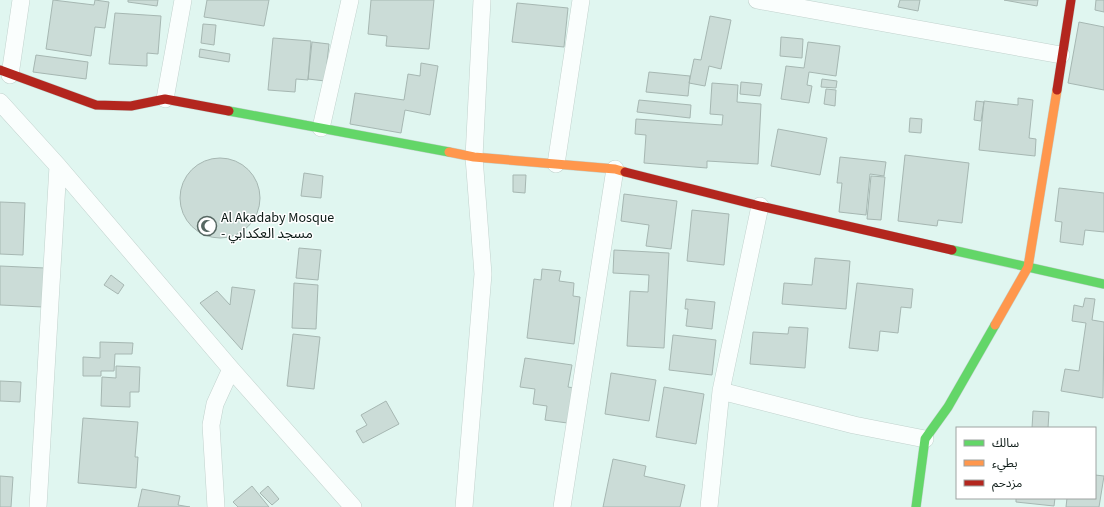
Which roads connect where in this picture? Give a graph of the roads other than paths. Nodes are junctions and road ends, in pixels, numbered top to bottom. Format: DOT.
graph roads {
  1 [pos="21,0"];
  2 [pos="184,0"];
  3 [pos="350,0"];
  4 [pos="482,0"];
  5 [pos="581,0"];
  6 [pos="757,0"];
  7 [pos="1071,0"];
  8 [pos="1061,55"];
  9 [pos="5,72"];
  10 [pos="166,99"];
  11 [pos="0,102"];
  12 [pos="321,128"];
  13 [pos="474,156"];
  14 [pos="556,164"];
  15 [pos="58,166"];
  16 [pos="615,169"];
  17 [pos="760,206"];
  18 [pos="1028,267"];
  19 [pos="1104,284"];
  20 [pos="231,369"];
  21 [pos="721,391"];
  22 [pos="925,438"];
  23 [pos="38,507"];
  24 [pos="216,507"];
  25 [pos="353,507"];
  26 [pos="464,507"];
  27 [pos="562,507"];
  28 [pos="709,507"];
  29 [pos="916,507"];
  1 -- 9 [label="street"];
  2 -- 10 [label="street"];
  3 -- 12 [label="street"];
  4 -- 13 [label="street"];
  5 -- 14 [label="street"];
  6 -- 8 [label="street"];
  7 -- 8 [label="street"];
  8 -- 18 [label="street"];
  9 -- 10 [label="street"];
  10 -- 12 [label="street"];
  11 -- 15 [label="street"];
  12 -- 13 [label="street"];
  13 -- 14 [label="street"];
  13 -- 26 [label="street"];
  14 -- 16 [label="street"];
  15 -- 20 [label="street"];
  15 -- 23 [label="street"];
  16 -- 17 [label="street"];
  16 -- 27 [label="street"];
  17 -- 18 [label="street"];
  17 -- 21 [label="street"];
  18 -- 19 [label="street"];
  18 -- 22 [label="street"];
  20 -- 24 [label="street"];
  20 -- 25 [label="street"];
  21 -- 22 [label="street"];
  21 -- 28 [label="street"];
  22 -- 29 [label="street"];
}
